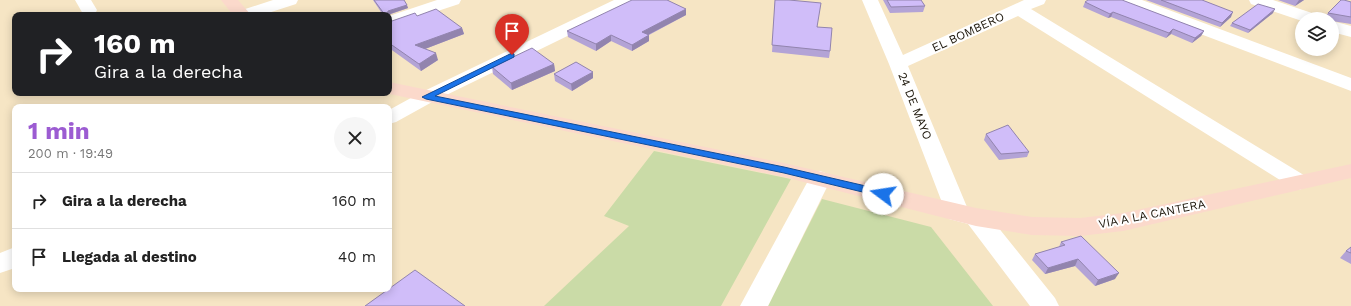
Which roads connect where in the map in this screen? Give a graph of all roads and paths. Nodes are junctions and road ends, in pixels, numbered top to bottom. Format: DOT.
graph roads {
  1 [pos="229,0"];
  2 [pos="290,0"];
  3 [pos="453,0"];
  4 [pos="627,0"];
  5 [pos="870,0"];
  6 [pos="1038,0"];
  7 [pos="1127,0"];
  8 [pos="1257,0"];
  9 [pos="1018,9"];
  10 [pos="240,12"];
  11 [pos="252,12"];
  12 [pos="1295,13"];
  13 [pos="392,21"];
  14 [pos="1339,28"];
  15 [pos="1351,32"];
  16 [pos="898,64"];
  17 [pos="1351,85"];
  18 [pos="392,89"];
  19 [pos="426,97"];
  20 [pos="392,116"];
  21 [pos="1351,171"];
  22 [pos="820,179"];
  23 [pos="1299,182"];
  24 [pos="967,215"];
  25 [pos="12,258"];
  26 [pos="0,263"];
  27 [pos="754,306"];
  28 [pos="1045,306"];
  1 -- 10 [label="main road"];
  2 -- 11 [label="street"];
  3 -- 13 [label="street"];
  4 -- 19 [label="street"];
  5 -- 16 [label="street, 24 DE MAYO"];
  6 -- 9 [label="street, EL BOMBERO"];
  7 -- 17 [label="street"];
  8 -- 12 [label="street"];
  9 -- 16 [label="street, EL BOMBERO"];
  9 -- 23 [label="street"];
  14 -- 15 [label="street"];
  16 -- 24 [label="street, 24 DE MAYO"];
  18 -- 19 [label="main road, VÍA A LA CANTERA"];
  19 -- 20 [label="street"];
  19 -- 22 [label="main road, VÍA A LA CANTERA"];
  21 -- 23 [label="main road, VÍA A LA CANTERA"];
  22 -- 24 [label="main road, VÍA A LA CANTERA"];
  22 -- 27 [label="street"];
  23 -- 24 [label="main road, VÍA A LA CANTERA"];
  24 -- 28 [label="street, 24 DE MAYO"];
  25 -- 26 [label="street"];
}
